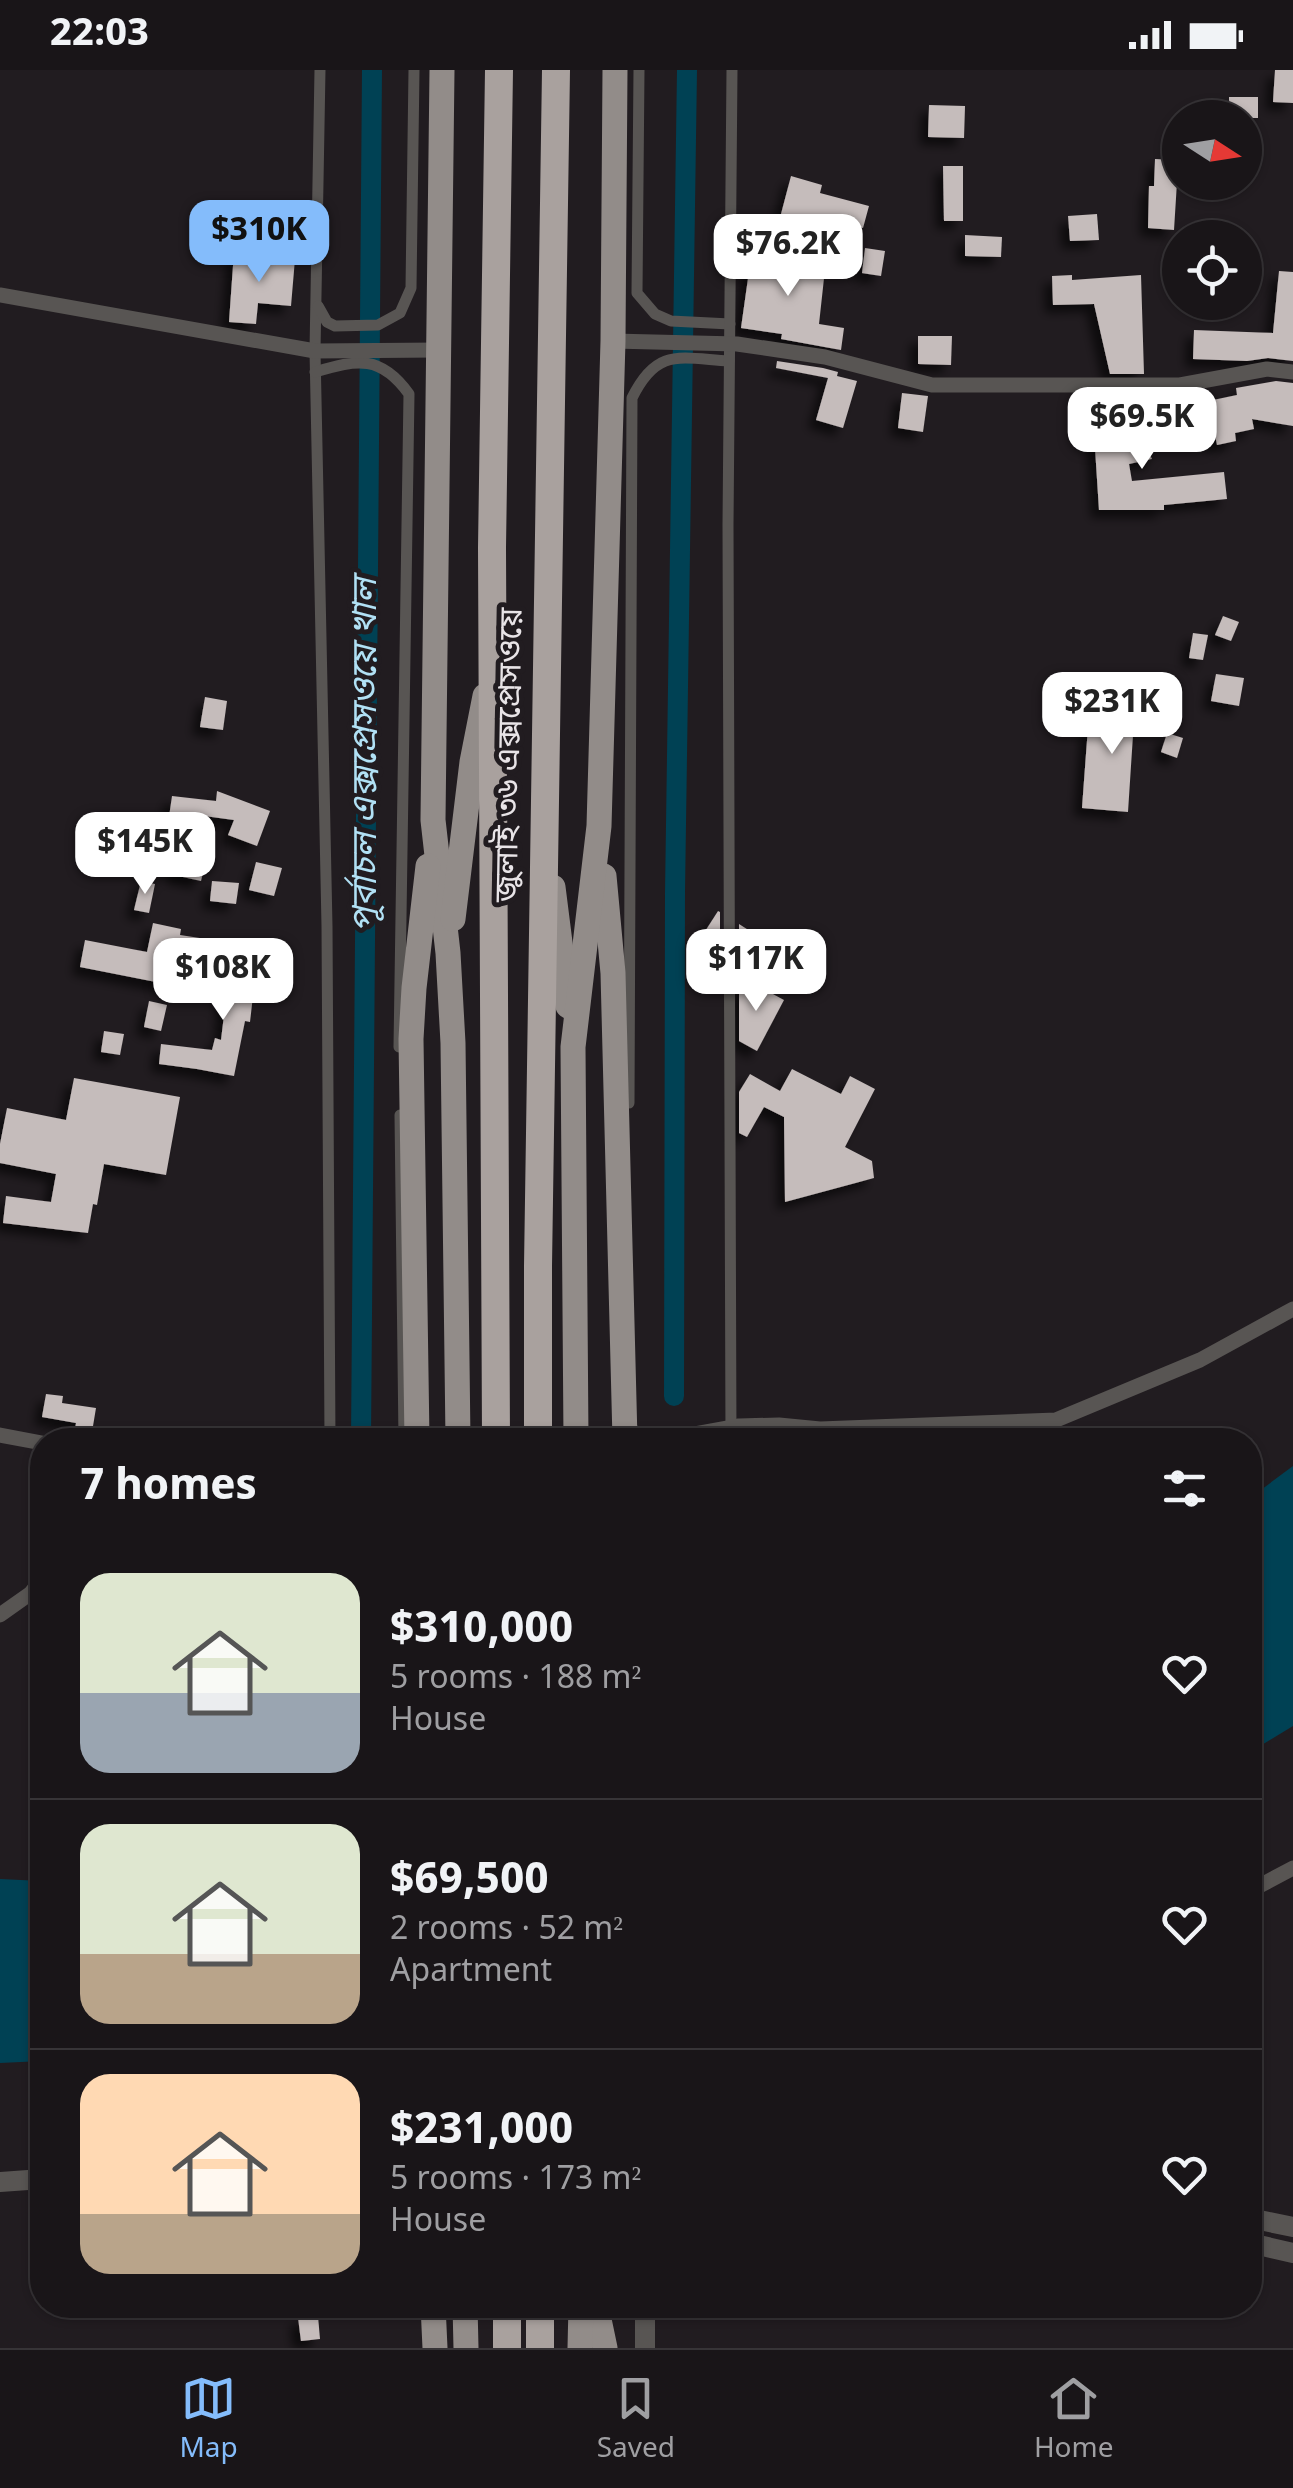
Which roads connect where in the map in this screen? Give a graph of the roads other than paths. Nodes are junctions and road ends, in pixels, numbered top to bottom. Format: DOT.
graph roads {
  1 [pos="320,70"];
  2 [pos="414,70"];
  3 [pos="442,70"];
  4 [pos="499,70"];
  5 [pos="556,70"];
  6 [pos="615,70"];
  7 [pos="639,70"];
  8 [pos="732,70"];
  9 [pos="0,295"];
  10 [pos="316,302"];
  11 [pos="730,324"];
  12 [pos="613,342"];
  13 [pos="425,350"];
  14 [pos="728,350"];
  15 [pos="323,351"];
  16 [pos="315,372"];
  17 [pos="1293,372"];
  18 [pos="493,658"];
  19 [pos="432,820"];
  20 [pos="599,826"];
  21 [pos="545,827"];
  22 [pos="448,953"];
  23 [pos="573,1047"];
  24 [pos="1293,1309"];
  25 [pos="330,1428"];
  26 [pos="404,1428"];
  27 [pos="417,1428"];
  28 [pos="458,1428"];
  29 [pos="496,1428"];
  30 [pos="538,1428"];
  31 [pos="576,1428"];
  32 [pos="629,1428"];
  33 [pos="629,1428"];
  34 [pos="730,1428"];
  35 [pos="763,1428"];
  36 [pos="804,1428"];
  37 [pos="867,1428"];
  38 [pos="0,1436"];
  39 [pos="30,1441"];
  40 [pos="30,1593"];
  41 [pos="0,1615"];
  42 [pos="1293,1868"];
  43 [pos="1262,1885"];
  44 [pos="30,2181"];
  45 [pos="0,2182"];
  46 [pos="1262,2221"];
  47 [pos="1293,2227"];
  48 [pos="1262,2246"];
  49 [pos="1293,2253"];
  50 [pos="434,2318"];
  51 [pos="465,2318"];
  52 [pos="507,2318"];
  53 [pos="540,2318"];
  54 [pos="581,2318"];
  55 [pos="599,2318"];
  56 [pos="645,2318"];
  57 [pos="435,2348"];
  58 [pos="466,2348"];
  59 [pos="507,2348"];
  60 [pos="540,2348"];
  61 [pos="580,2348"];
  62 [pos="605,2348"];
  63 [pos="646,2348"];
  1 -- 10 [label="street"];
  2 -- 10 [label="street"];
  3 -- 13 [label="main road"];
  4 -- 18 [label="highway, জুলাই ৩৬ এক্সপ্রেসওয়ে"];
  5 -- 21 [label="highway, জুলাই ৩৬ এক্সপ্রেসওয়ে"];
  6 -- 12 [label="main road"];
  7 -- 11 [label="street"];
  8 -- 11 [label="street"];
  9 -- 15 [label="street"];
  10 -- 15 [label="street"];
  11 -- 14 [label="street"];
  12 -- 14 [label="street"];
  12 -- 20 [label="main road"];
  13 -- 15 [label="street"];
  13 -- 19 [label="main road"];
  14 -- 17 [label="street"];
  14 -- 32 [label="street"];
  14 -- 34 [label="street"];
  15 -- 16 [label="street"];
  16 -- 25 [label="street"];
  16 -- 26 [label="street"];
  18 -- 22 [label="main road"];
  18 -- 29 [label="highway, জুলাই ৩৬ এক্সপ্রেসওয়ে"];
  19 -- 22 [label="main road"];
  19 -- 27 [label="main road"];
  20 -- 23 [label="main road"];
  20 -- 33 [label="main road"];
  21 -- 23 [label="main road"];
  21 -- 30 [label="highway, জুলাই ৩৬ এক্সপ্রেসওয়ে"];
  22 -- 28 [label="main road"];
  23 -- 31 [label="main road"];
  24 -- 37 [label="street"];
  35 -- 36 [label="street"];
  38 -- 39 [label="street"];
  40 -- 41 [label="street"];
  42 -- 43 [label="street"];
  44 -- 45 [label="street"];
  46 -- 47 [label="street"];
  48 -- 49 [label="street"];
  50 -- 57 [label="main road"];
  51 -- 58 [label="main road"];
  52 -- 59 [label="highway"];
  53 -- 60 [label="highway"];
  54 -- 61 [label="main road"];
  55 -- 62 [label="main road"];
  56 -- 63 [label="street"];
}
